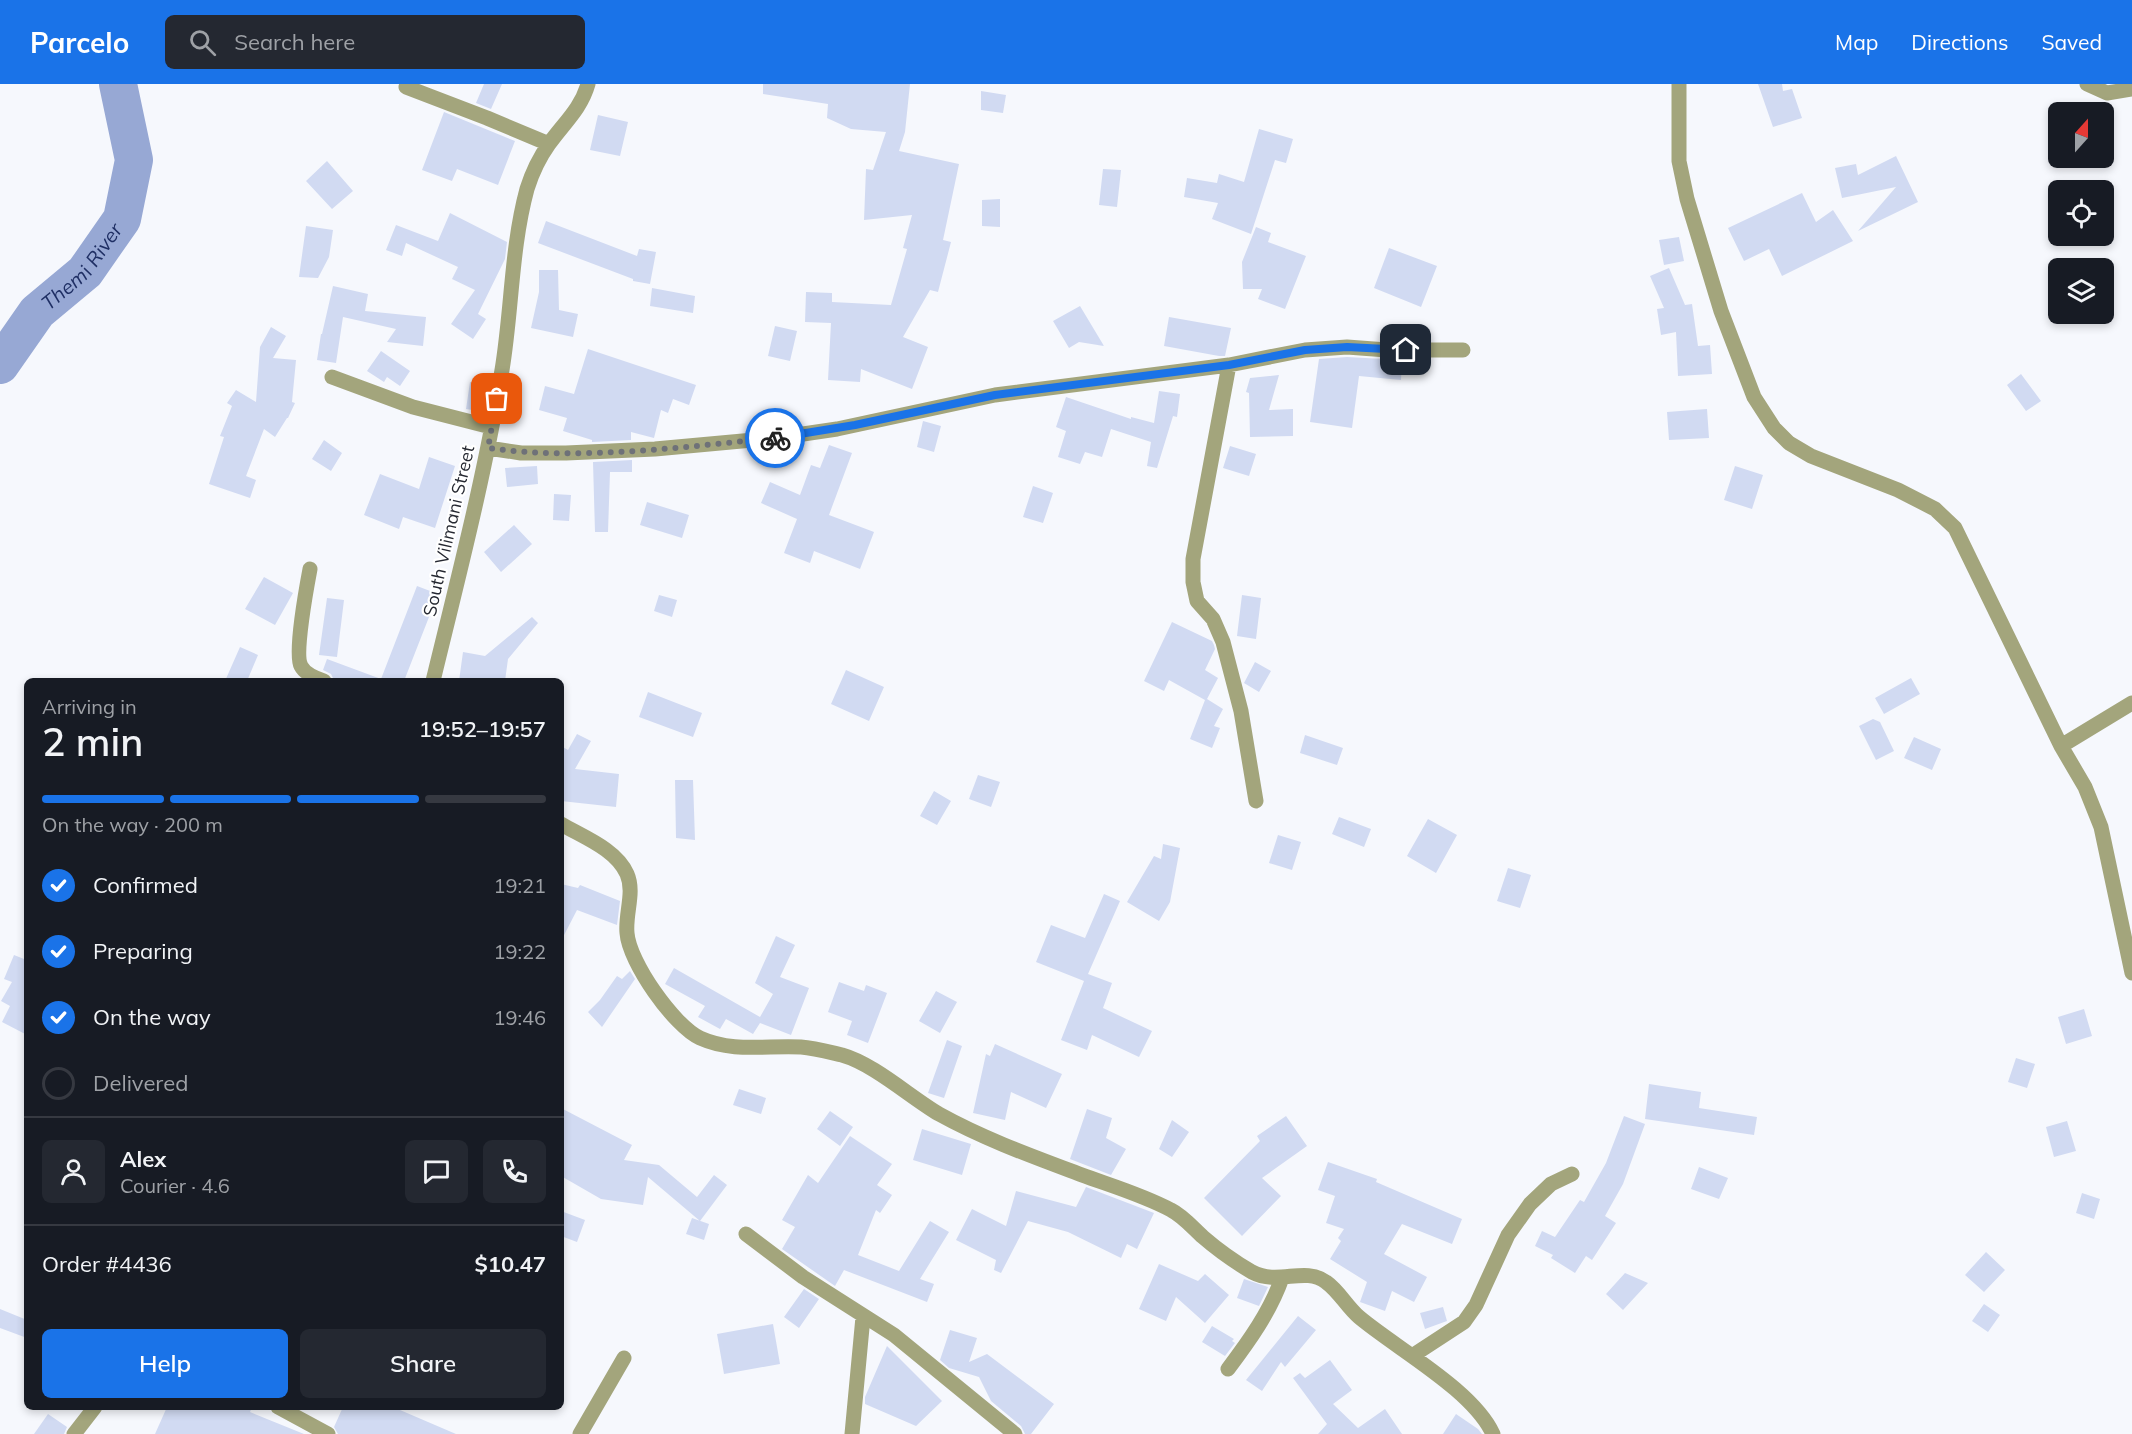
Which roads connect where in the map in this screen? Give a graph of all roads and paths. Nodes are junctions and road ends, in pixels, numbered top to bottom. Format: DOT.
graph roads {
  1 [pos="588,84"];
  2 [pos="1679,84"];
  3 [pos="2087,84"];
  4 [pos="406,87"];
  5 [pos="2132,89"];
  6 [pos="549,144"];
  7 [pos="1463,350"];
  8 [pos="1229,365"];
  9 [pos="332,377"];
  10 [pos="491,427"];
  11 [pos="488,448"];
  12 [pos="310,568"];
  13 [pos="318,678"];
  14 [pos="434,678"];
  15 [pos="2132,703"];
  16 [pos="2061,746"];
  17 [pos="1256,801"];
  18 [pos="564,826"];
  19 [pos="2132,974"];
  20 [pos="1572,1174"];
  21 [pos="747,1234"];
  22 [pos="1282,1278"];
  23 [pos="863,1317"];
  24 [pos="1412,1356"];
  25 [pos="624,1358"];
  26 [pos="1228,1369"];
  27 [pos="93,1410"];
  28 [pos="284,1410"];
  29 [pos="74,1434"];
  30 [pos="328,1434"];
  31 [pos="580,1434"];
  32 [pos="852,1434"];
  33 [pos="1015,1434"];
  34 [pos="1493,1434"];
  1 -- 6 [label="street, South Vilimani Street"];
  2 -- 16 [label="street"];
  3 -- 5 [label="street"];
  4 -- 6 [label="street"];
  6 -- 10 [label="street, South Vilimani Street"];
  7 -- 8 [label="street"];
  8 -- 11 [label="street"];
  8 -- 17 [label="street"];
  9 -- 10 [label="street"];
  10 -- 11 [label="street, South Vilimani Street"];
  11 -- 14 [label="street, South Vilimani Street"];
  12 -- 13 [label="street"];
  15 -- 16 [label="street"];
  16 -- 19 [label="street"];
  18 -- 22 [label="street"];
  20 -- 24 [label="street"];
  21 -- 23 [label="street"];
  22 -- 24 [label="street"];
  22 -- 26 [label="street"];
  23 -- 32 [label="street"];
  23 -- 33 [label="street"];
  24 -- 34 [label="street"];
  25 -- 31 [label="street"];
  27 -- 29 [label="street"];
  28 -- 30 [label="street"];
}
